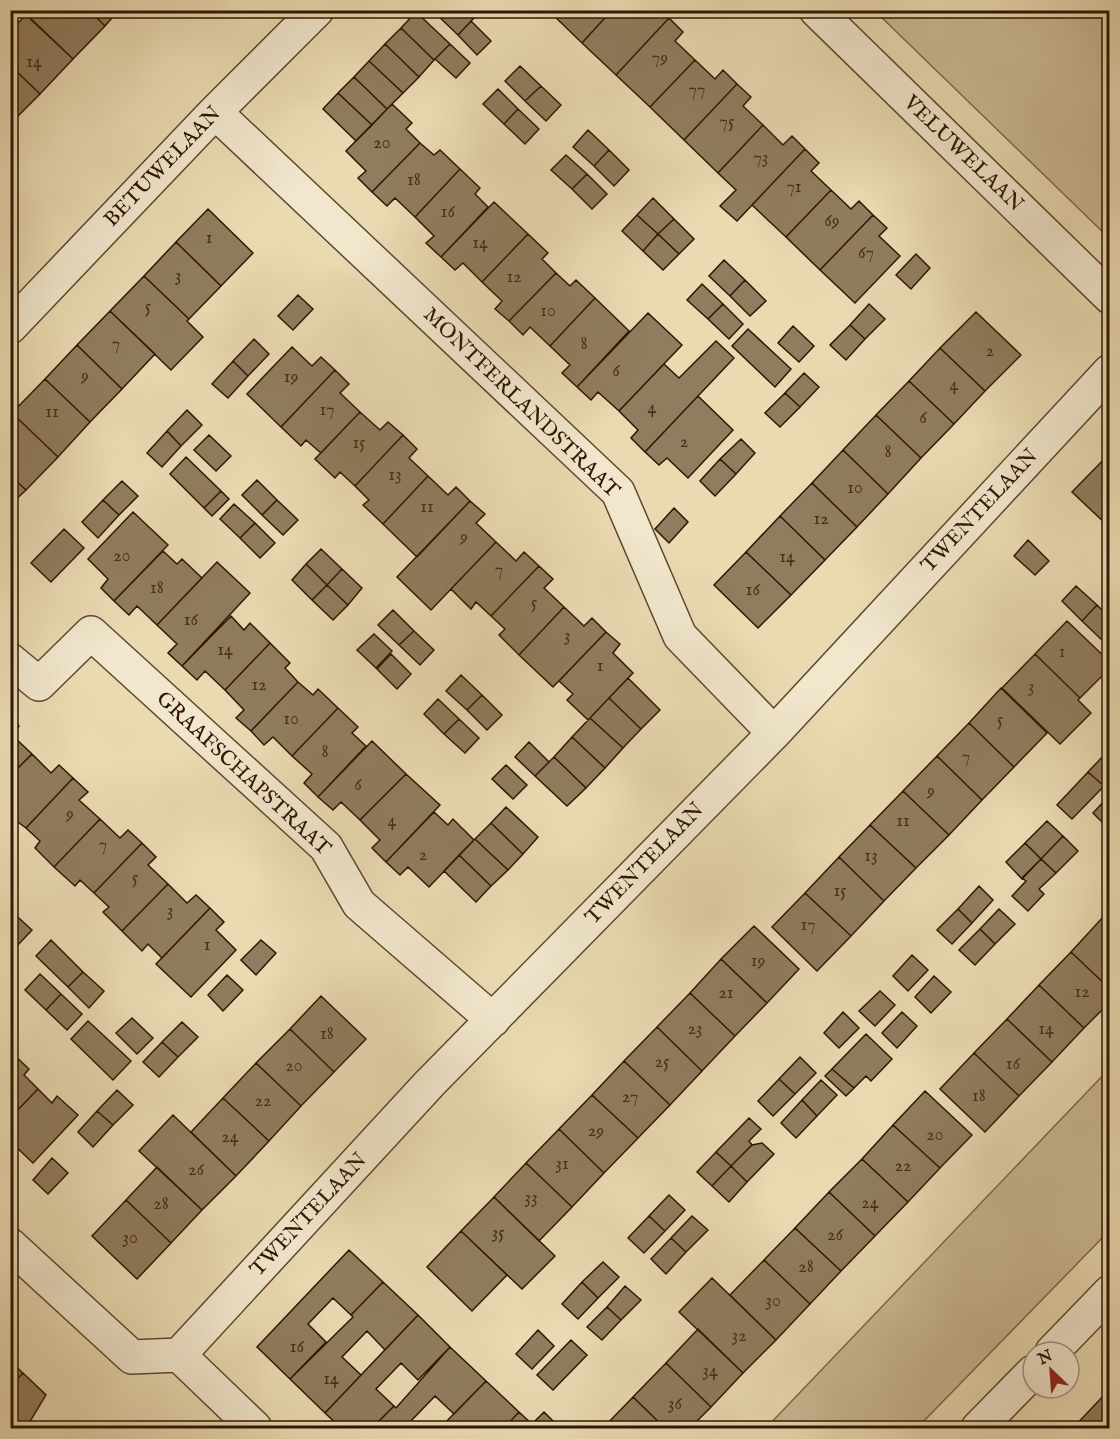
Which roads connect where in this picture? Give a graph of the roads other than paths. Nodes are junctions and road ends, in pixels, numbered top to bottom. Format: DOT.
graph roads {
  1 [pos="317,10"];
  2 [pos="816,10"];
  3 [pos="215,112"];
  4 [pos="1110,297"];
  5 [pos="10,327"];
  6 [pos="1110,371"];
  7 [pos="10,660"];
  8 [pos="774,733"];
  9 [pos="493,1020"];
  10 [pos="10,1245"];
  11 [pos="1110,1292"];
  12 [pos="1064,1340"];
  13 [pos="179,1355"];
  14 [pos="1021,1384"];
  15 [pos="255,1428"];
  16 [pos="978,1428"];
  1 -- 3 [label="street, BETUWELAAN"];
  2 -- 4 [label="street, VELUWELAAN"];
  3 -- 5 [label="street, BETUWELAAN"];
  3 -- 8 [label="street, MONTFERLANDSTRAAT"];
  6 -- 8 [label="street, TWENTELAAN"];
  7 -- 9 [label="street, GRAAFSCHAPSTRAAT"];
  8 -- 9 [label="street, TWENTELAAN"];
  9 -- 13 [label="street, TWENTELAAN"];
  10 -- 13 [label="street"];
  11 -- 12 [label="street"];
  13 -- 15 [label="street"];
  14 -- 16 [label="street"];
}
